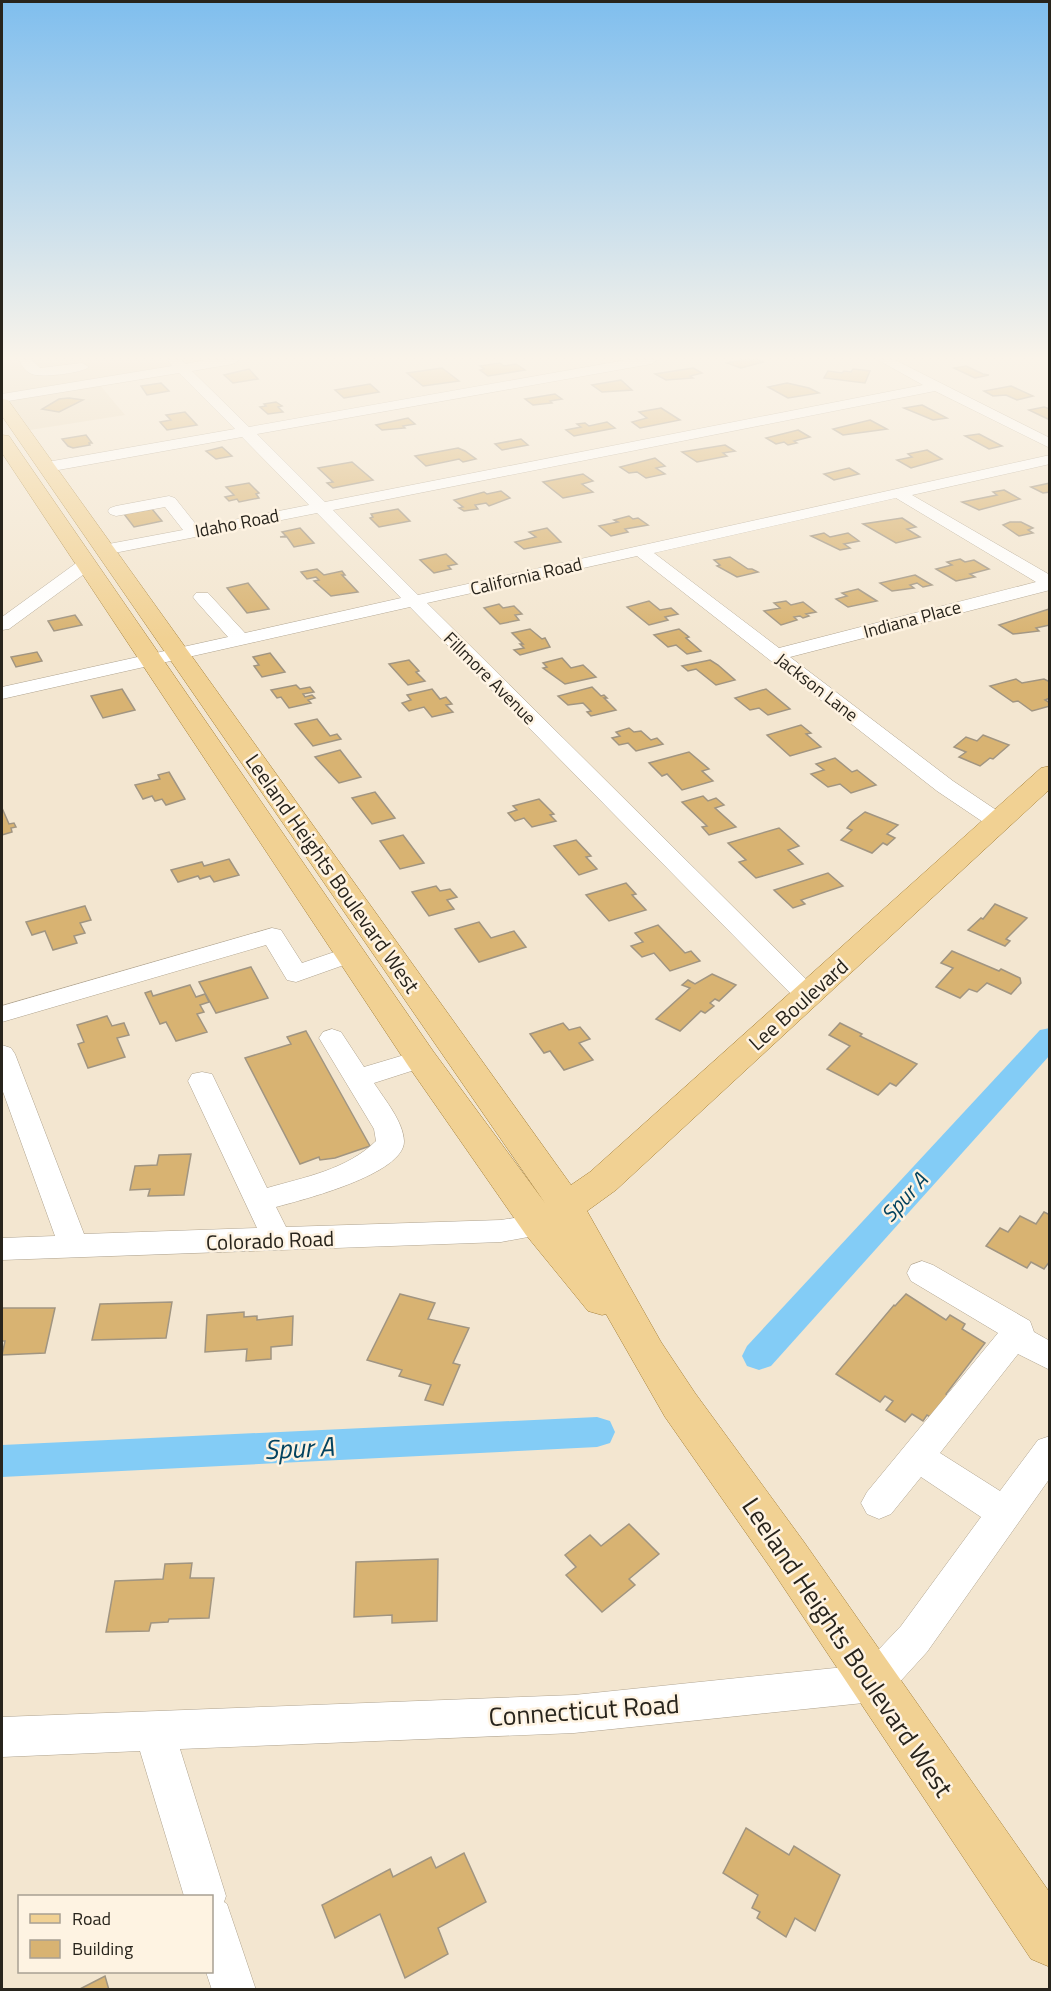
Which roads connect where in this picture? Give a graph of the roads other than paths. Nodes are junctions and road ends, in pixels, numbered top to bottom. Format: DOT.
graph roads {
  1 [pos="8,453"];
  2 [pos="37,453"];
  3 [pos="124,453"];
  4 [pos="267,453"];
  5 [pos="598,453"];
  6 [pos="1050,459"];
  7 [pos="47,467"];
  8 [pos="898,493"];
  9 [pos="320,507"];
  10 [pos="116,511"];
  11 [pos="193,532"];
  12 [pos="640,550"];
  13 [pos="94,557"];
  14 [pos="1050,584"];
  15 [pos="202,597"];
  16 [pos="413,601"];
  17 [pos="2,626"];
  18 [pos="241,640"];
  19 [pos="775,655"];
  20 [pos="164,657"];
  21 [pos="2,693"];
  22 [pos="1050,774"];
  23 [pos="997,821"];
  24 [pos="349,956"];
  25 [pos="807,995"];
  26 [pos="2,1014"];
  27 [pos="332,1038"];
  28 [pos="2,1054"];
  29 [pos="421,1059"];
  30 [pos="358,1079"];
  31 [pos="202,1081"];
  32 [pos="259,1201"];
  33 [pos="553,1216"];
  34 [pos="277,1240"];
  35 [pos="74,1247"];
  36 [pos="2,1250"];
  37 [pos="922,1273"];
  38 [pos="1014,1336"];
  39 [pos="1050,1357"];
  40 [pos="1050,1450"];
  41 [pos="916,1456"];
  42 [pos="879,1503"];
  43 [pos="1005,1513"];
  44 [pos="873,1683"];
  45 [pos="154,1731"];
  46 [pos="2,1737"];
  47 [pos="205,1895"];
  48 [pos="213,1922"];
  49 [pos="1050,1940"];
  50 [pos="234,1989"];
  1 -- 13 [label="main road, Leeland Heights Boulevard West"];
  2 -- 7 [label="main road, Leeland Heights Boulevard West"];
  3 -- 7 [label="street"];
  4 -- 9 [label="street, Fillmore Avenue"];
  5 -- 9 [label="street, Idaho Road"];
  6 -- 8 [label="street, California Road"];
  7 -- 13 [label="main road, Leeland Heights Boulevard West"];
  8 -- 12 [label="street, California Road"];
  8 -- 14 [label="street"];
  9 -- 11 [label="street, Idaho Road"];
  9 -- 16 [label="street, Fillmore Avenue"];
  10 -- 11 [label="street"];
  11 -- 13 [label="street, Idaho Road"];
  12 -- 16 [label="street, California Road"];
  12 -- 19 [label="street, Jackson Lane"];
  13 -- 17 [label="street"];
  13 -- 20 [label="main road, Leeland Heights Boulevard West"];
  14 -- 19 [label="street, Indiana Place"];
  15 -- 18 [label="street"];
  16 -- 18 [label="street, California Road"];
  16 -- 25 [label="street, Fillmore Avenue"];
  18 -- 20 [label="street, California Road"];
  19 -- 23 [label="street, Jackson Lane"];
  20 -- 21 [label="street, California Road"];
  20 -- 24 [label="main road, Leeland Heights Boulevard West"];
  20 -- 33 [label="main road, Leeland Heights Boulevard West"];
  22 -- 23 [label="main road, Lee Boulevard"];
  23 -- 25 [label="main road, Lee Boulevard"];
  24 -- 26 [label="street"];
  24 -- 29 [label="main road, Leeland Heights Boulevard West"];
  25 -- 33 [label="main road, Lee Boulevard"];
  27 -- 30 [label="street"];
  28 -- 35 [label="street"];
  29 -- 30 [label="street"];
  29 -- 33 [label="main road, Leeland Heights Boulevard West"];
  30 -- 32 [label="street"];
  31 -- 32 [label="street"];
  32 -- 34 [label="street"];
  33 -- 34 [label="street, Colorado Road"];
  33 -- 44 [label="main road, Leeland Heights Boulevard West"];
  34 -- 35 [label="street, Colorado Road"];
  35 -- 36 [label="street, Colorado Road"];
  37 -- 38 [label="street"];
  38 -- 39 [label="street"];
  38 -- 41 [label="street"];
  40 -- 43 [label="street"];
  41 -- 42 [label="street"];
  41 -- 43 [label="street"];
  43 -- 44 [label="street"];
  44 -- 45 [label="street, Connecticut Road"];
  44 -- 49 [label="main road, Leeland Heights Boulevard West"];
  45 -- 46 [label="street, Connecticut Road"];
  45 -- 47 [label="street"];
  48 -- 50 [label="street"];
}
